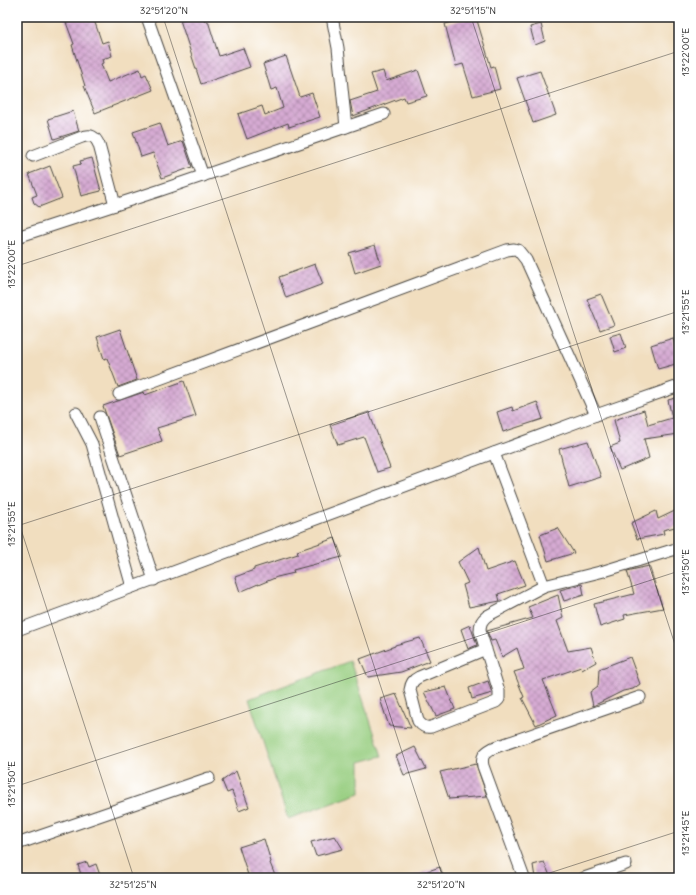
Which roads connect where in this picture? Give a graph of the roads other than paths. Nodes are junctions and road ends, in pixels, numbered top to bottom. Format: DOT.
graph roads {
  1 [pos="147,17"];
  2 [pos="332,17"];
  3 [pos="384,114"];
  4 [pos="346,127"];
  5 [pos="33,156"];
  6 [pos="203,176"];
  7 [pos="116,205"];
  8 [pos="17,237"];
  9 [pos="679,386"];
  10 [pos="119,394"];
  11 [pos="76,413"];
  12 [pos="596,415"];
  13 [pos="100,417"];
  14 [pos="494,453"];
  15 [pos="679,548"];
  16 [pos="154,580"];
  17 [pos="544,586"];
  18 [pos="132,587"];
  19 [pos="17,630"];
  20 [pos="486,648"];
  21 [pos="640,697"];
  22 [pos="209,778"];
  23 [pos="17,844"];
  24 [pos="626,864"];
  25 [pos="524,878"];
  26 [pos="584,878"];
  1 -- 6 [label="street"];
  2 -- 4 [label="street"];
  3 -- 4 [label="street"];
  4 -- 6 [label="street"];
  5 -- 7 [label="street"];
  6 -- 7 [label="street"];
  7 -- 8 [label="street"];
  9 -- 12 [label="street"];
  10 -- 12 [label="street"];
  11 -- 18 [label="street"];
  12 -- 14 [label="street"];
  13 -- 16 [label="street"];
  14 -- 16 [label="street"];
  14 -- 17 [label="street"];
  15 -- 17 [label="street"];
  16 -- 18 [label="street"];
  17 -- 20 [label="street"];
  18 -- 19 [label="street"];
  20 -- 20 [label="street"];
  21 -- 25 [label="street"];
  22 -- 23 [label="street"];
  24 -- 26 [label="street"];
}
